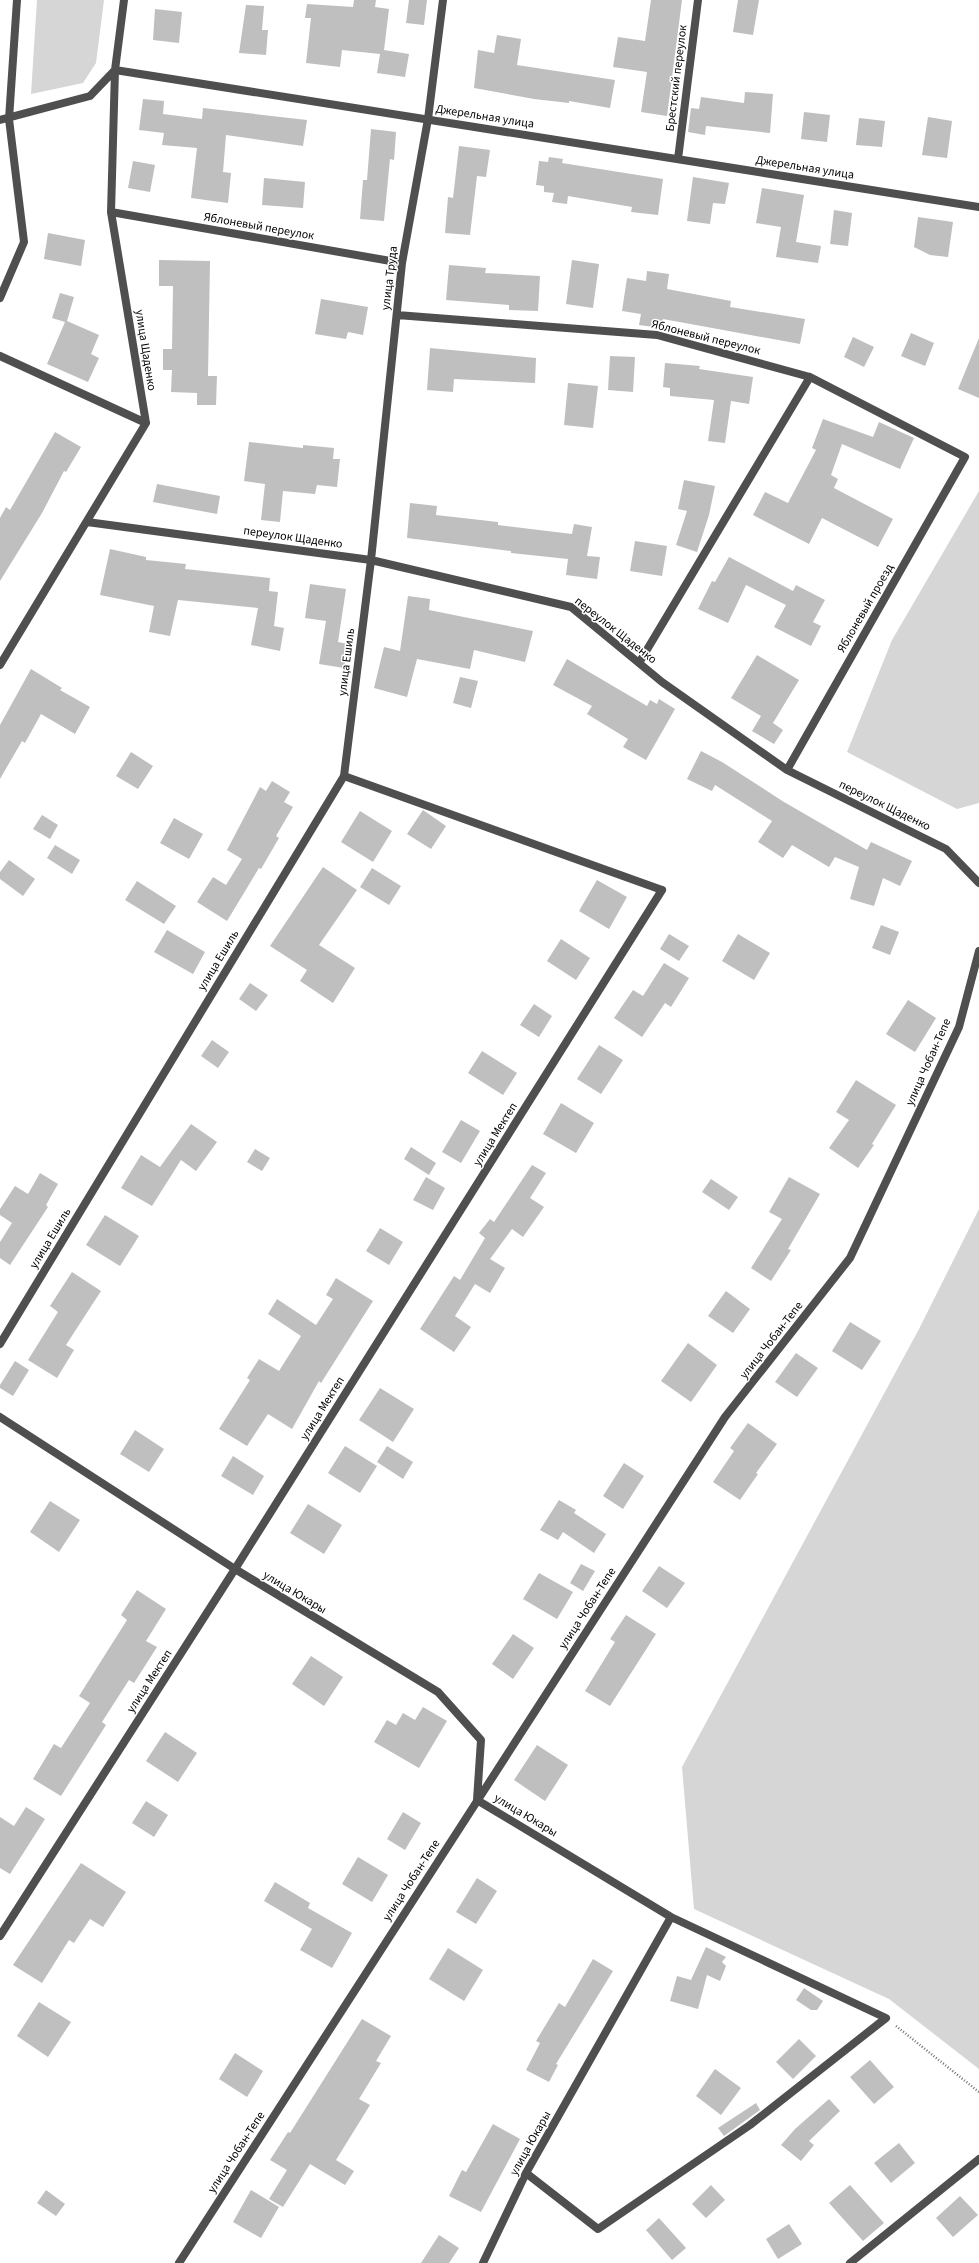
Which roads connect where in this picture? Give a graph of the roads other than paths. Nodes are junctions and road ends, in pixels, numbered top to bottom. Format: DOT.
graph roads {
  1 [pos="17,0"];
  2 [pos="124,0"];
  3 [pos="443,0"];
  4 [pos="698,0"];
  5 [pos="115,70"];
  6 [pos="9,119"];
  7 [pos="428,119"];
  8 [pos="0,120"];
  9 [pos="678,159"];
  10 [pos="979,207"];
  11 [pos="111,212"];
  12 [pos="402,263"];
  13 [pos="0,298"];
  14 [pos="397,316"];
  15 [pos="0,356"];
  16 [pos="810,377"];
  17 [pos="146,423"];
  18 [pos="965,457"];
  19 [pos="87,522"];
  20 [pos="371,560"];
  21 [pos="639,663"];
  22 [pos="0,664"];
  23 [pos="786,770"];
  24 [pos="344,776"];
  25 [pos="979,883"];
  26 [pos="979,951"];
  27 [pos="0,1344"];
  28 [pos="0,1417"];
  29 [pos="235,1569"];
  30 [pos="477,1800"];
  31 [pos="671,1917"];
  32 [pos="0,1936"];
  33 [pos="979,2159"];
  34 [pos="526,2173"];
  35 [pos="179,2263"];
  36 [pos="483,2263"];
  37 [pos="850,2263"];
  1 -- 6 [label="street"];
  2 -- 5 [label="street, улица Щаденко"];
  3 -- 7 [label="street, улица Труда"];
  4 -- 9 [label="street, Брестский переулок"];
  5 -- 6 [label="street"];
  5 -- 7 [label="street, Джерельная улица"];
  5 -- 11 [label="street, улица Щаденко"];
  6 -- 8 [label="street"];
  6 -- 13 [label="street"];
  7 -- 9 [label="street, Джерельная улица"];
  7 -- 12 [label="street, улица Труда"];
  9 -- 10 [label="street, Джерельная улица"];
  11 -- 12 [label="street, Яблоневый переулок"];
  11 -- 17 [label="street, улица Щаденко"];
  12 -- 14 [label="street, улица Труда"];
  14 -- 16 [label="street, Яблоневый переулок"];
  14 -- 20 [label="street, улица Труда"];
  15 -- 17 [label="street"];
  16 -- 18 [label="street, Яблоневый переулок"];
  16 -- 21 [label="street"];
  17 -- 19 [label="street"];
  18 -- 23 [label="street, Яблоневый проезд"];
  19 -- 20 [label="street, переулок Щаденко"];
  19 -- 22 [label="street"];
  20 -- 21 [label="street, переулок Щаденко"];
  20 -- 24 [label="street, улица Ешиль"];
  21 -- 23 [label="street, переулок Щаденко"];
  23 -- 25 [label="street, переулок Щаденко"];
  24 -- 27 [label="street, улица Ешиль"];
  24 -- 29 [label="street, улица Мектеп"];
  26 -- 30 [label="street, улица Чобан-Тепе"];
  28 -- 29 [label="street, улица Юкары"];
  29 -- 30 [label="street, улица Юкары"];
  29 -- 32 [label="street, улица Мектеп"];
  30 -- 31 [label="street, улица Юкары"];
  30 -- 35 [label="street, улица Чобан-Тепе"];
  31 -- 34 [label="street, улица Юкары"];
  31 -- 34 [label="street"];
  33 -- 37 [label="street"];
  34 -- 36 [label="street, улица Юкары"];
}
